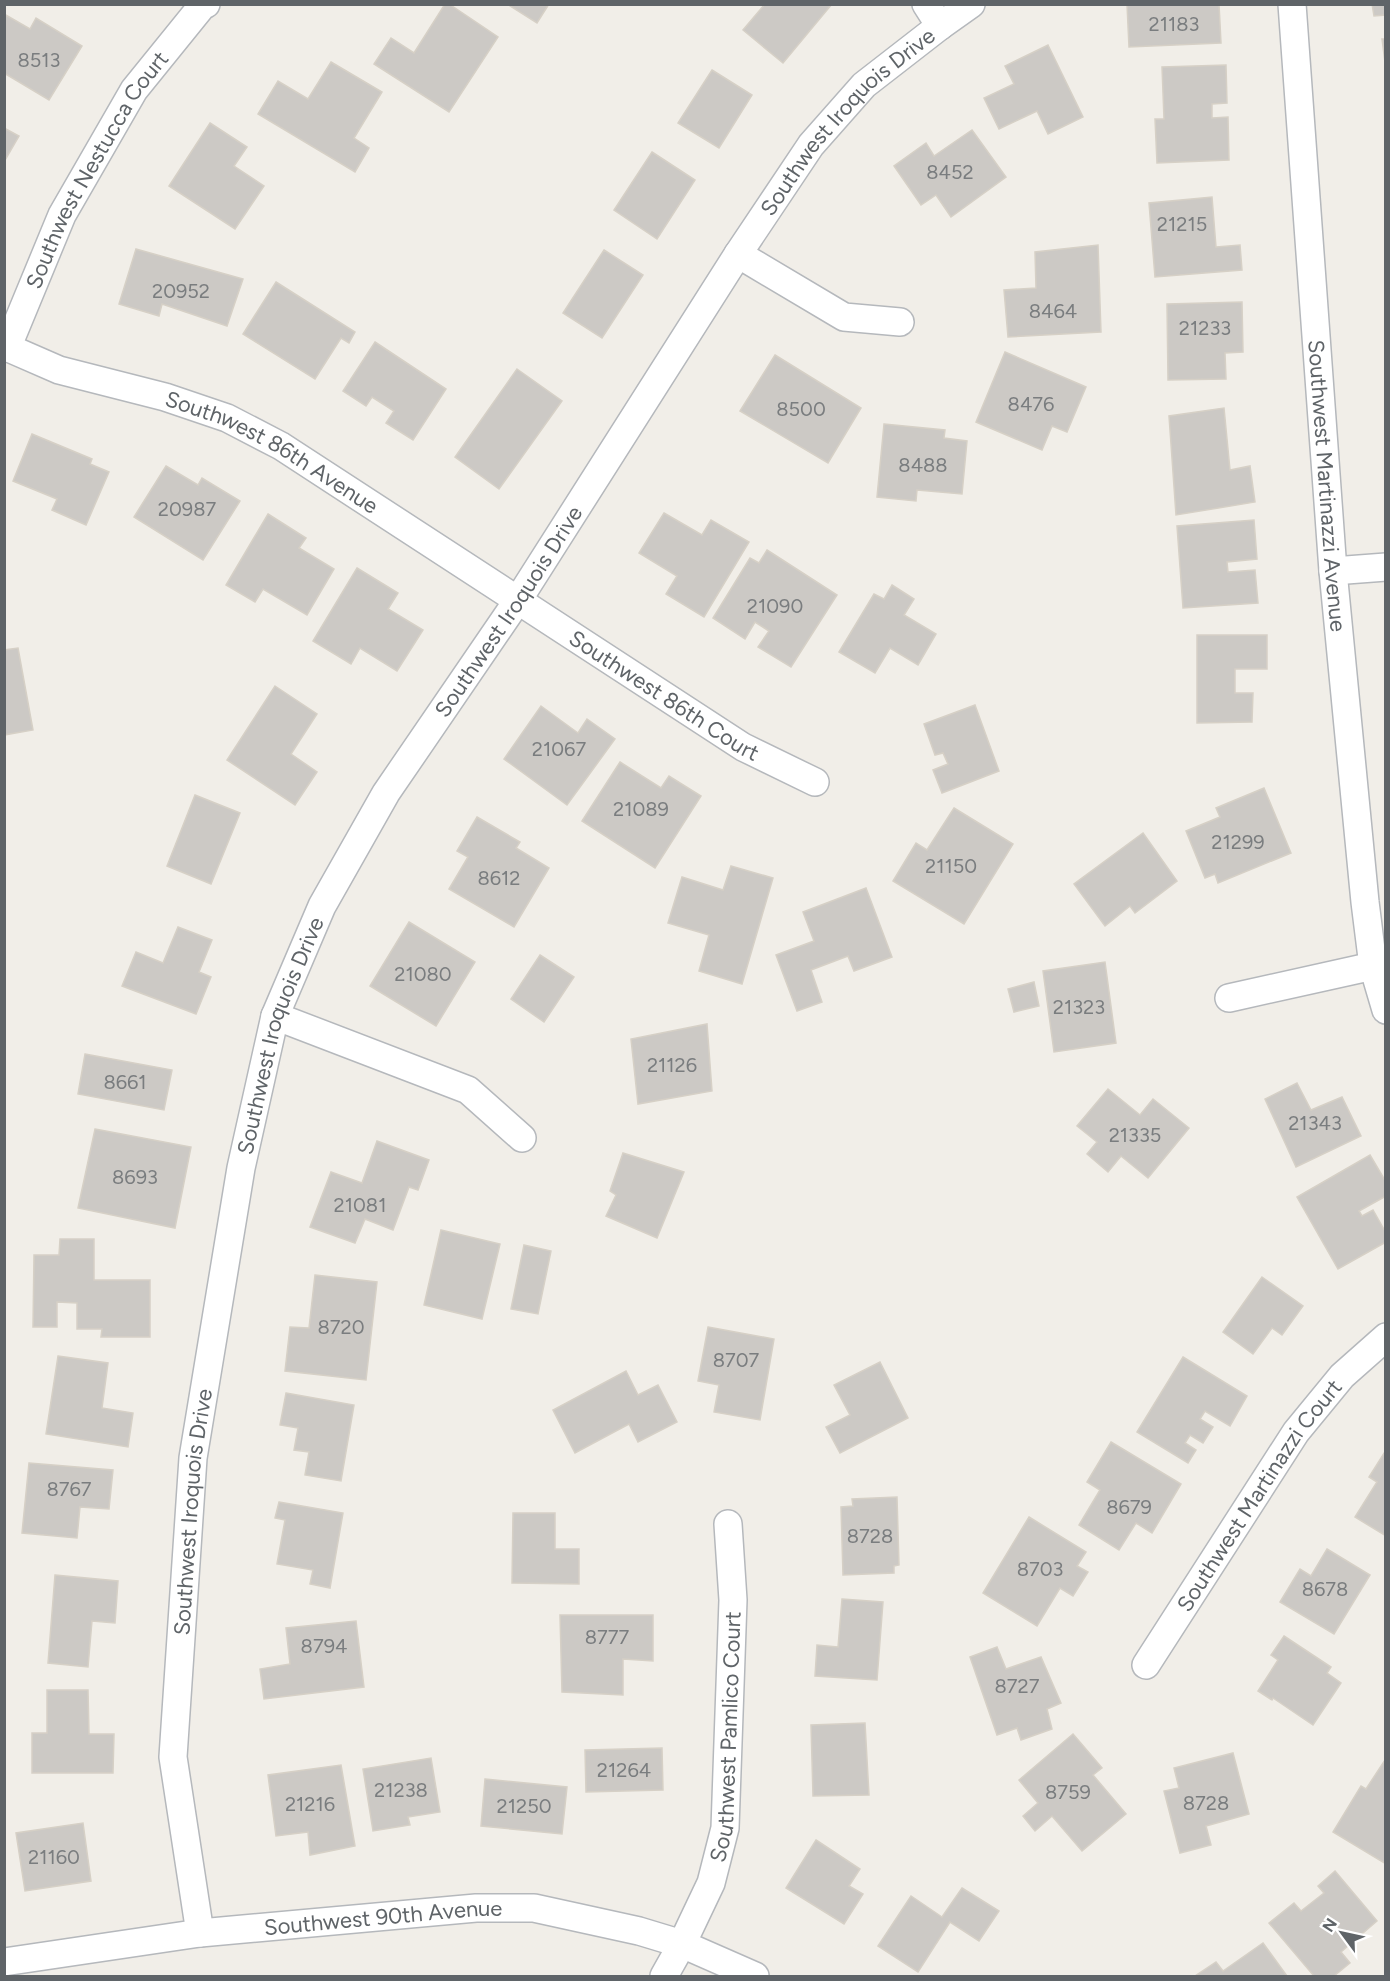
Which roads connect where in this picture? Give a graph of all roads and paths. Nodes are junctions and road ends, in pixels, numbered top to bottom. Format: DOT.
graph roads {
  1 [pos="206,4"];
  2 [pos="971,4"];
  3 [pos="1292,4"];
  4 [pos="933,15"];
  5 [pos="738,254"];
  6 [pos="900,322"];
  7 [pos="6,347"];
  8 [pos="1386,567"];
  9 [pos="1333,571"];
  10 [pos="518,600"];
  11 [pos="815,782"];
  12 [pos="1373,966"];
  13 [pos="1229,999"];
  14 [pos="1386,1010"];
  15 [pos="275,1016"];
  16 [pos="522,1138"];
  17 [pos="1386,1337"];
  18 [pos="728,1524"];
  19 [pos="1146,1665"];
  20 [pos="200,1933"];
  21 [pos="682,1944"];
  22 [pos="4,1962"];
  23 [pos="664,1977"];
  24 [pos="755,1977"];
  1 -- 7 [label="street, Southwest Nestucca Court"];
  2 -- 4 [label="street, Southwest Iroquois Drive"];
  3 -- 9 [label="street, Southwest Martinazzi Avenue"];
  4 -- 5 [label="street, Southwest Iroquois Drive"];
  5 -- 6 [label="street"];
  5 -- 10 [label="street, Southwest Iroquois Drive"];
  7 -- 10 [label="street, Southwest 86th Avenue"];
  8 -- 9 [label="street"];
  9 -- 12 [label="street, Southwest Martinazzi Avenue"];
  10 -- 11 [label="street, Southwest 86th Court"];
  10 -- 15 [label="street, Southwest Iroquois Drive"];
  12 -- 13 [label="street"];
  12 -- 14 [label="street, Southwest Martinazzi Avenue"];
  15 -- 16 [label="street"];
  15 -- 20 [label="street, Southwest Iroquois Drive"];
  17 -- 19 [label="street, Southwest Martinazzi Court"];
  18 -- 21 [label="street, Southwest Pamlico Court"];
  20 -- 21 [label="street, Southwest 90th Avenue"];
  20 -- 22 [label="street, Southwest 90th Avenue"];
  21 -- 23 [label="street, Southwest Pamlico Court"];
  21 -- 24 [label="street, Southwest 90th Avenue"];
}
